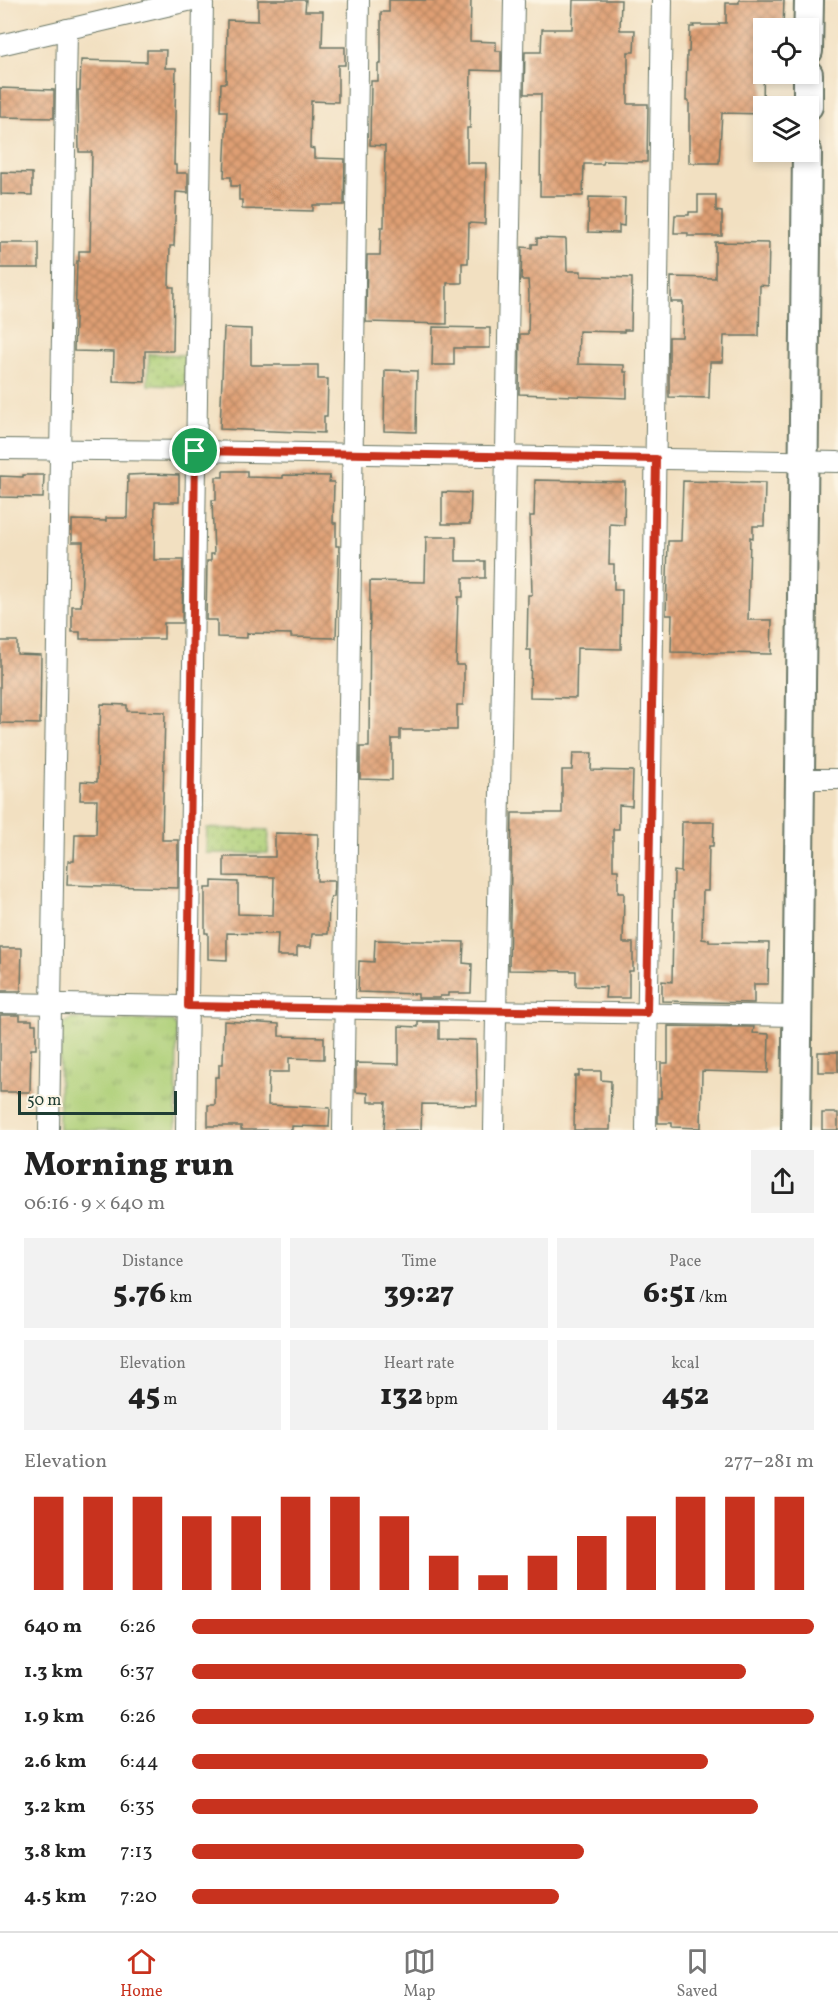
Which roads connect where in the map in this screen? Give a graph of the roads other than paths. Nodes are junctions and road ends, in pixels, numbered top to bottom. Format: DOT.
graph roads {
  1 [pos="192,0"];
  2 [pos="203,0"];
  3 [pos="359,0"];
  4 [pos="514,0"];
  5 [pos="662,0"];
  6 [pos="809,0"];
  7 [pos="809,18"];
  8 [pos="67,29"];
  9 [pos="0,45"];
  10 [pos="807,162"];
  11 [pos="0,449"];
  12 [pos="59,450"];
  13 [pos="195,451"];
  14 [pos="352,453"];
  15 [pos="506,456"];
  16 [pos="656,459"];
  17 [pos="804,461"];
  18 [pos="838,462"];
  19 [pos="800,779"];
  20 [pos="838,780"];
  21 [pos="0,1003"];
  22 [pos="51,1004"];
  23 [pos="188,1006"];
  24 [pos="343,1008"];
  25 [pos="496,1011"];
  26 [pos="647,1013"];
  27 [pos="797,1016"];
  28 [pos="49,1130"];
  29 [pos="186,1130"];
  30 [pos="343,1130"];
  31 [pos="494,1130"];
  32 [pos="646,1130"];
  33 [pos="796,1130"];
  1 -- 8 [label="street"];
  2 -- 13 [label="street"];
  3 -- 14 [label="street"];
  4 -- 15 [label="street"];
  5 -- 16 [label="street"];
  6 -- 7 [label="street"];
  8 -- 9 [label="street"];
  8 -- 12 [label="street"];
  10 -- 17 [label="street"];
  11 -- 12 [label="street"];
  12 -- 13 [label="street"];
  12 -- 22 [label="street"];
  13 -- 14 [label="street"];
  13 -- 23 [label="street"];
  14 -- 15 [label="street"];
  14 -- 24 [label="street"];
  15 -- 16 [label="street"];
  15 -- 25 [label="street"];
  16 -- 17 [label="street"];
  16 -- 26 [label="street"];
  17 -- 18 [label="street"];
  17 -- 19 [label="street"];
  19 -- 20 [label="street"];
  19 -- 27 [label="street"];
  21 -- 22 [label="street"];
  22 -- 23 [label="street"];
  22 -- 28 [label="street"];
  23 -- 24 [label="street"];
  23 -- 29 [label="street"];
  24 -- 25 [label="street"];
  24 -- 30 [label="street"];
  25 -- 26 [label="street"];
  25 -- 31 [label="street"];
  26 -- 27 [label="street"];
  26 -- 32 [label="street"];
  27 -- 33 [label="street"];
}
